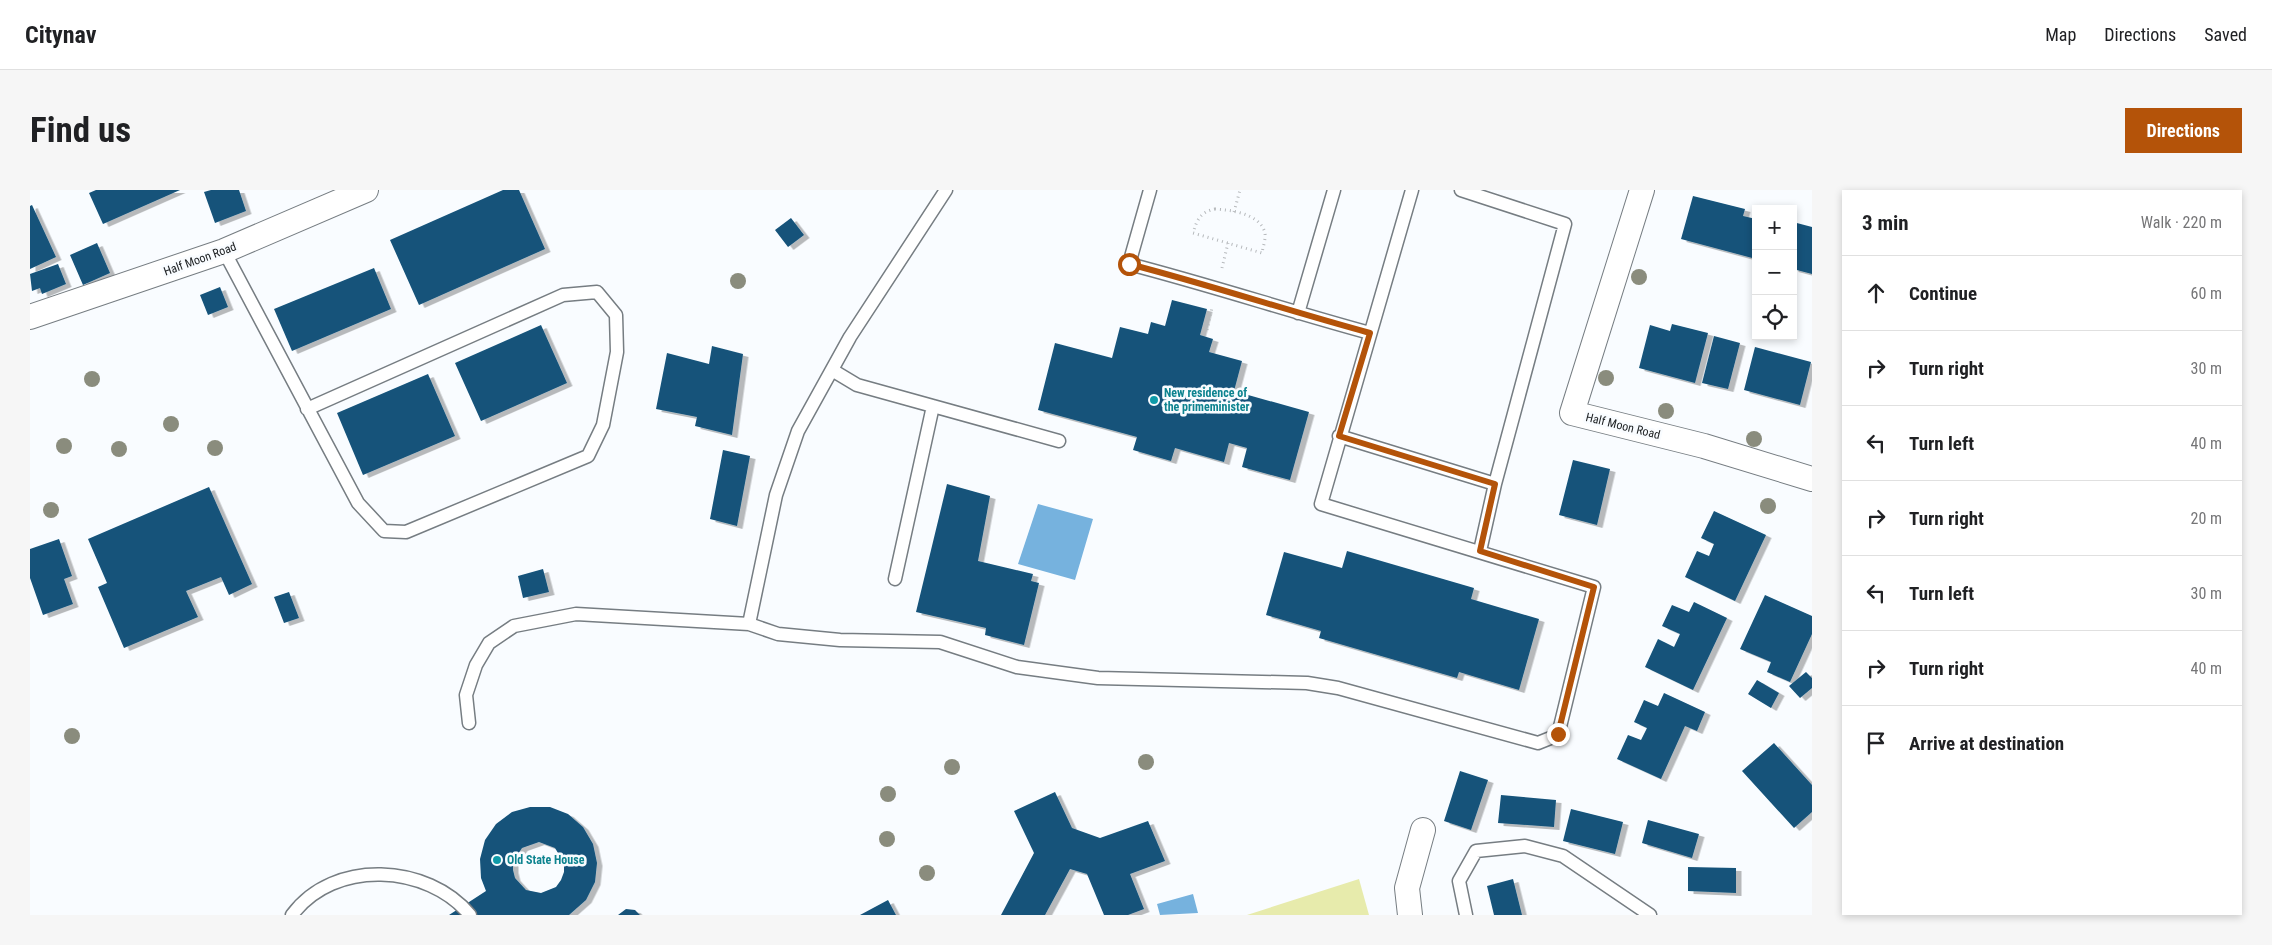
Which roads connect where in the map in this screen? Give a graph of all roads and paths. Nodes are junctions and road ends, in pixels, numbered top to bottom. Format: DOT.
graph roads {
  1 [pos="366,190"];
  2 [pos="946,190"];
  3 [pos="1150,190"];
  4 [pos="1240,190"];
  5 [pos="1334,190"];
  6 [pos="1412,190"];
  7 [pos="1461,190"];
  8 [pos="1642,190"];
  9 [pos="1234,212"];
  10 [pos="1228,243"];
  11 [pos="224,251"];
  12 [pos="1218,287"];
  13 [pos="1298,313"];
  14 [pos="30,317"];
  15 [pos="1370,333"];
  16 [pos="832,370"];
  17 [pos="933,406"];
  18 [pos="307,409"];
  19 [pos="1339,436"];
  20 [pos="1059,440"];
  21 [pos="1812,479"];
  22 [pos="1495,484"];
  23 [pos="1480,551"];
  24 [pos="895,579"];
  25 [pos="749,624"];
  26 [pos="469,723"];
  27 [pos="1423,830"];
  28 [pos="292,915"];
  29 [pos="470,915"];
  30 [pos="1410,915"];
  31 [pos="1466,915"];
  32 [pos="1650,915"];
  1 -- 11 [label="street, Half Moon Road"];
  2 -- 16 [label="lane"];
  3 -- 12 [label="lane"];
  4 -- 9 [label="path"];
  5 -- 13 [label="lane"];
  6 -- 15 [label="lane"];
  7 -- 22 [label="lane"];
  8 -- 21 [label="street, Half Moon Road"];
  9 -- 10 [label="path"];
  9 -- 10 [label="path"];
  10 -- 12 [label="path"];
  11 -- 14 [label="street, Half Moon Road"];
  11 -- 18 [label="lane"];
  12 -- 13 [label="lane"];
  13 -- 15 [label="lane"];
  15 -- 19 [label="lane"];
  16 -- 17 [label="lane"];
  16 -- 25 [label="lane"];
  17 -- 20 [label="lane"];
  17 -- 24 [label="lane"];
  18 -- 18 [label="lane"];
  19 -- 22 [label="lane"];
  19 -- 23 [label="lane"];
  22 -- 23 [label="lane"];
  23 -- 25 [label="lane"];
  25 -- 26 [label="lane"];
  27 -- 30 [label="street"];
  28 -- 29 [label="lane"];
  31 -- 32 [label="lane"];
}
